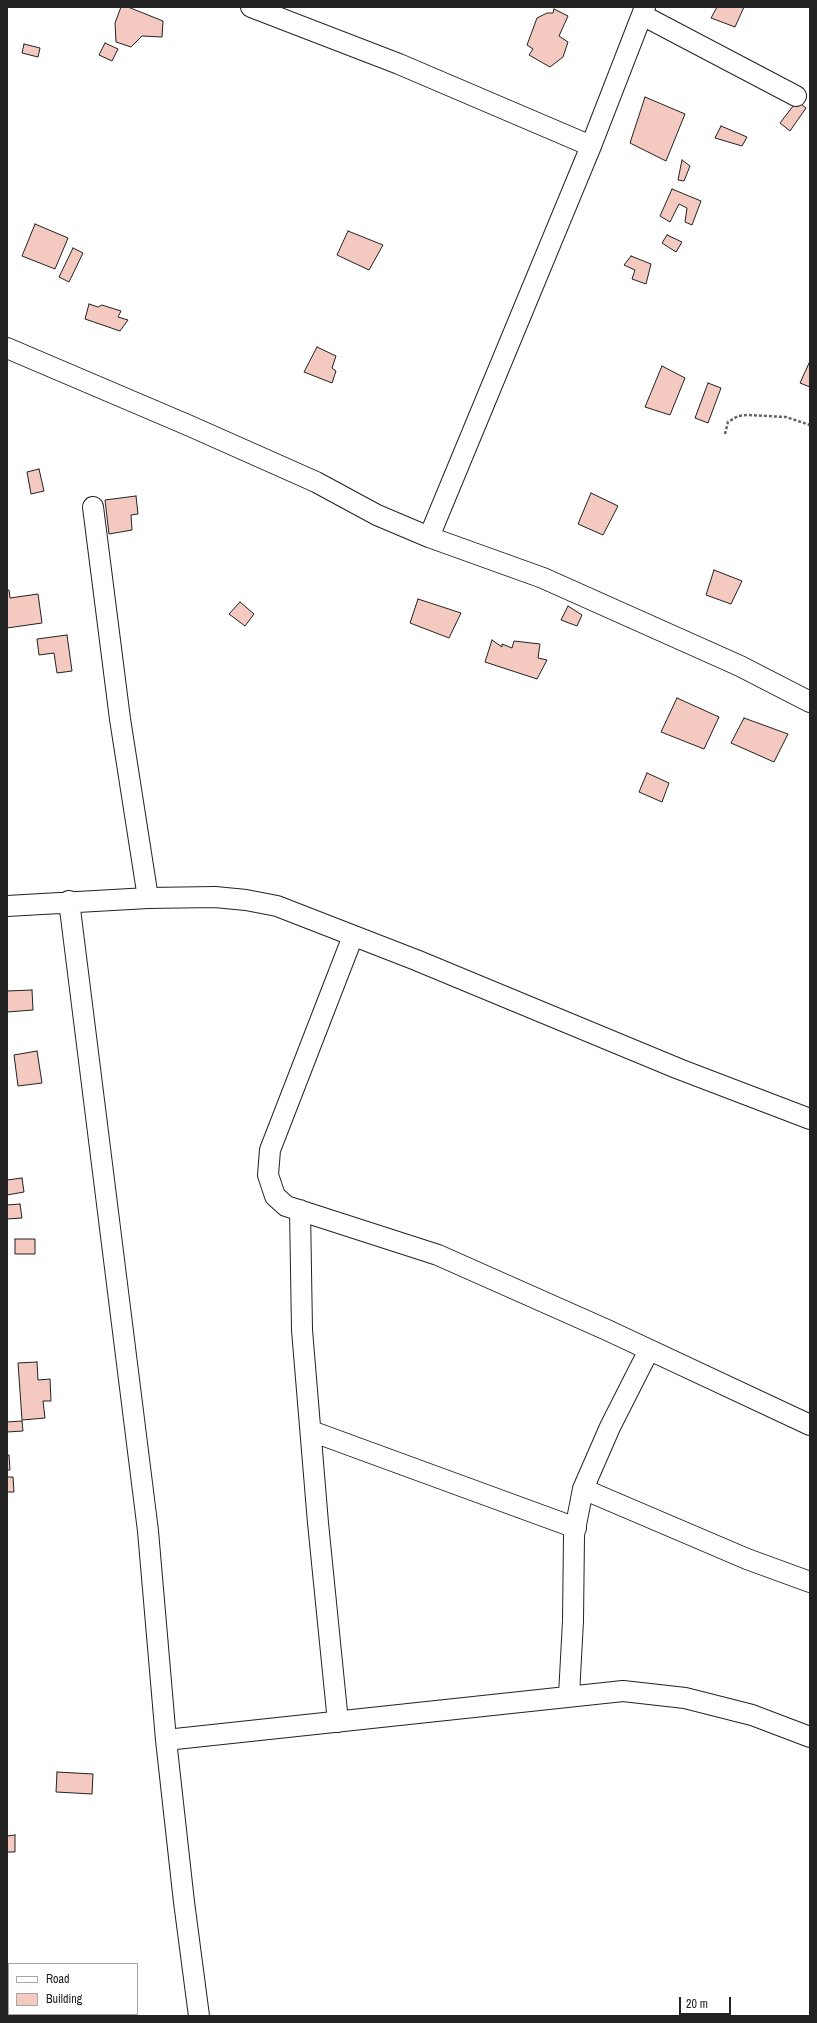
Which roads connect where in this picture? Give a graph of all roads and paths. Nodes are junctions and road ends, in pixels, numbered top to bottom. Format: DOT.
graph roads {
  1 [pos="251,7"];
  2 [pos="644,11"];
  3 [pos="796,96"];
  4 [pos="591,146"];
  5 [pos="7,348"];
  6 [pos="810,425"];
  7 [pos="725,434"];
  8 [pos="93,507"];
  9 [pos="429,536"];
  10 [pos="808,695"];
  11 [pos="148,898"];
  12 [pos="69,901"];
  13 [pos="7,906"];
  14 [pos="353,936"];
  15 [pos="810,1119"];
  16 [pos="300,1210"];
  17 [pos="648,1350"];
  18 [pos="810,1425"];
  19 [pos="311,1431"];
  20 [pos="583,1489"];
  21 [pos="576,1528"];
  22 [pos="810,1582"];
  23 [pos="569,1696"];
  24 [pos="338,1722"];
  25 [pos="810,1737"];
  26 [pos="166,1740"];
  27 [pos="199,2016"];
  1 -- 4 [label="street"];
  2 -- 3 [label="street"];
  2 -- 4 [label="street"];
  4 -- 9 [label="street"];
  5 -- 9 [label="street"];
  6 -- 7 [label="path"];
  8 -- 11 [label="street"];
  9 -- 10 [label="street"];
  11 -- 12 [label="street"];
  11 -- 14 [label="street"];
  12 -- 13 [label="street"];
  12 -- 26 [label="street"];
  14 -- 15 [label="street"];
  14 -- 16 [label="street"];
  16 -- 17 [label="street"];
  16 -- 19 [label="street"];
  17 -- 18 [label="street"];
  17 -- 20 [label="street"];
  19 -- 21 [label="street"];
  19 -- 24 [label="street"];
  20 -- 21 [label="street"];
  20 -- 22 [label="street"];
  21 -- 23 [label="street"];
  23 -- 24 [label="street"];
  23 -- 25 [label="street"];
  24 -- 26 [label="street"];
  26 -- 27 [label="street"];
}
